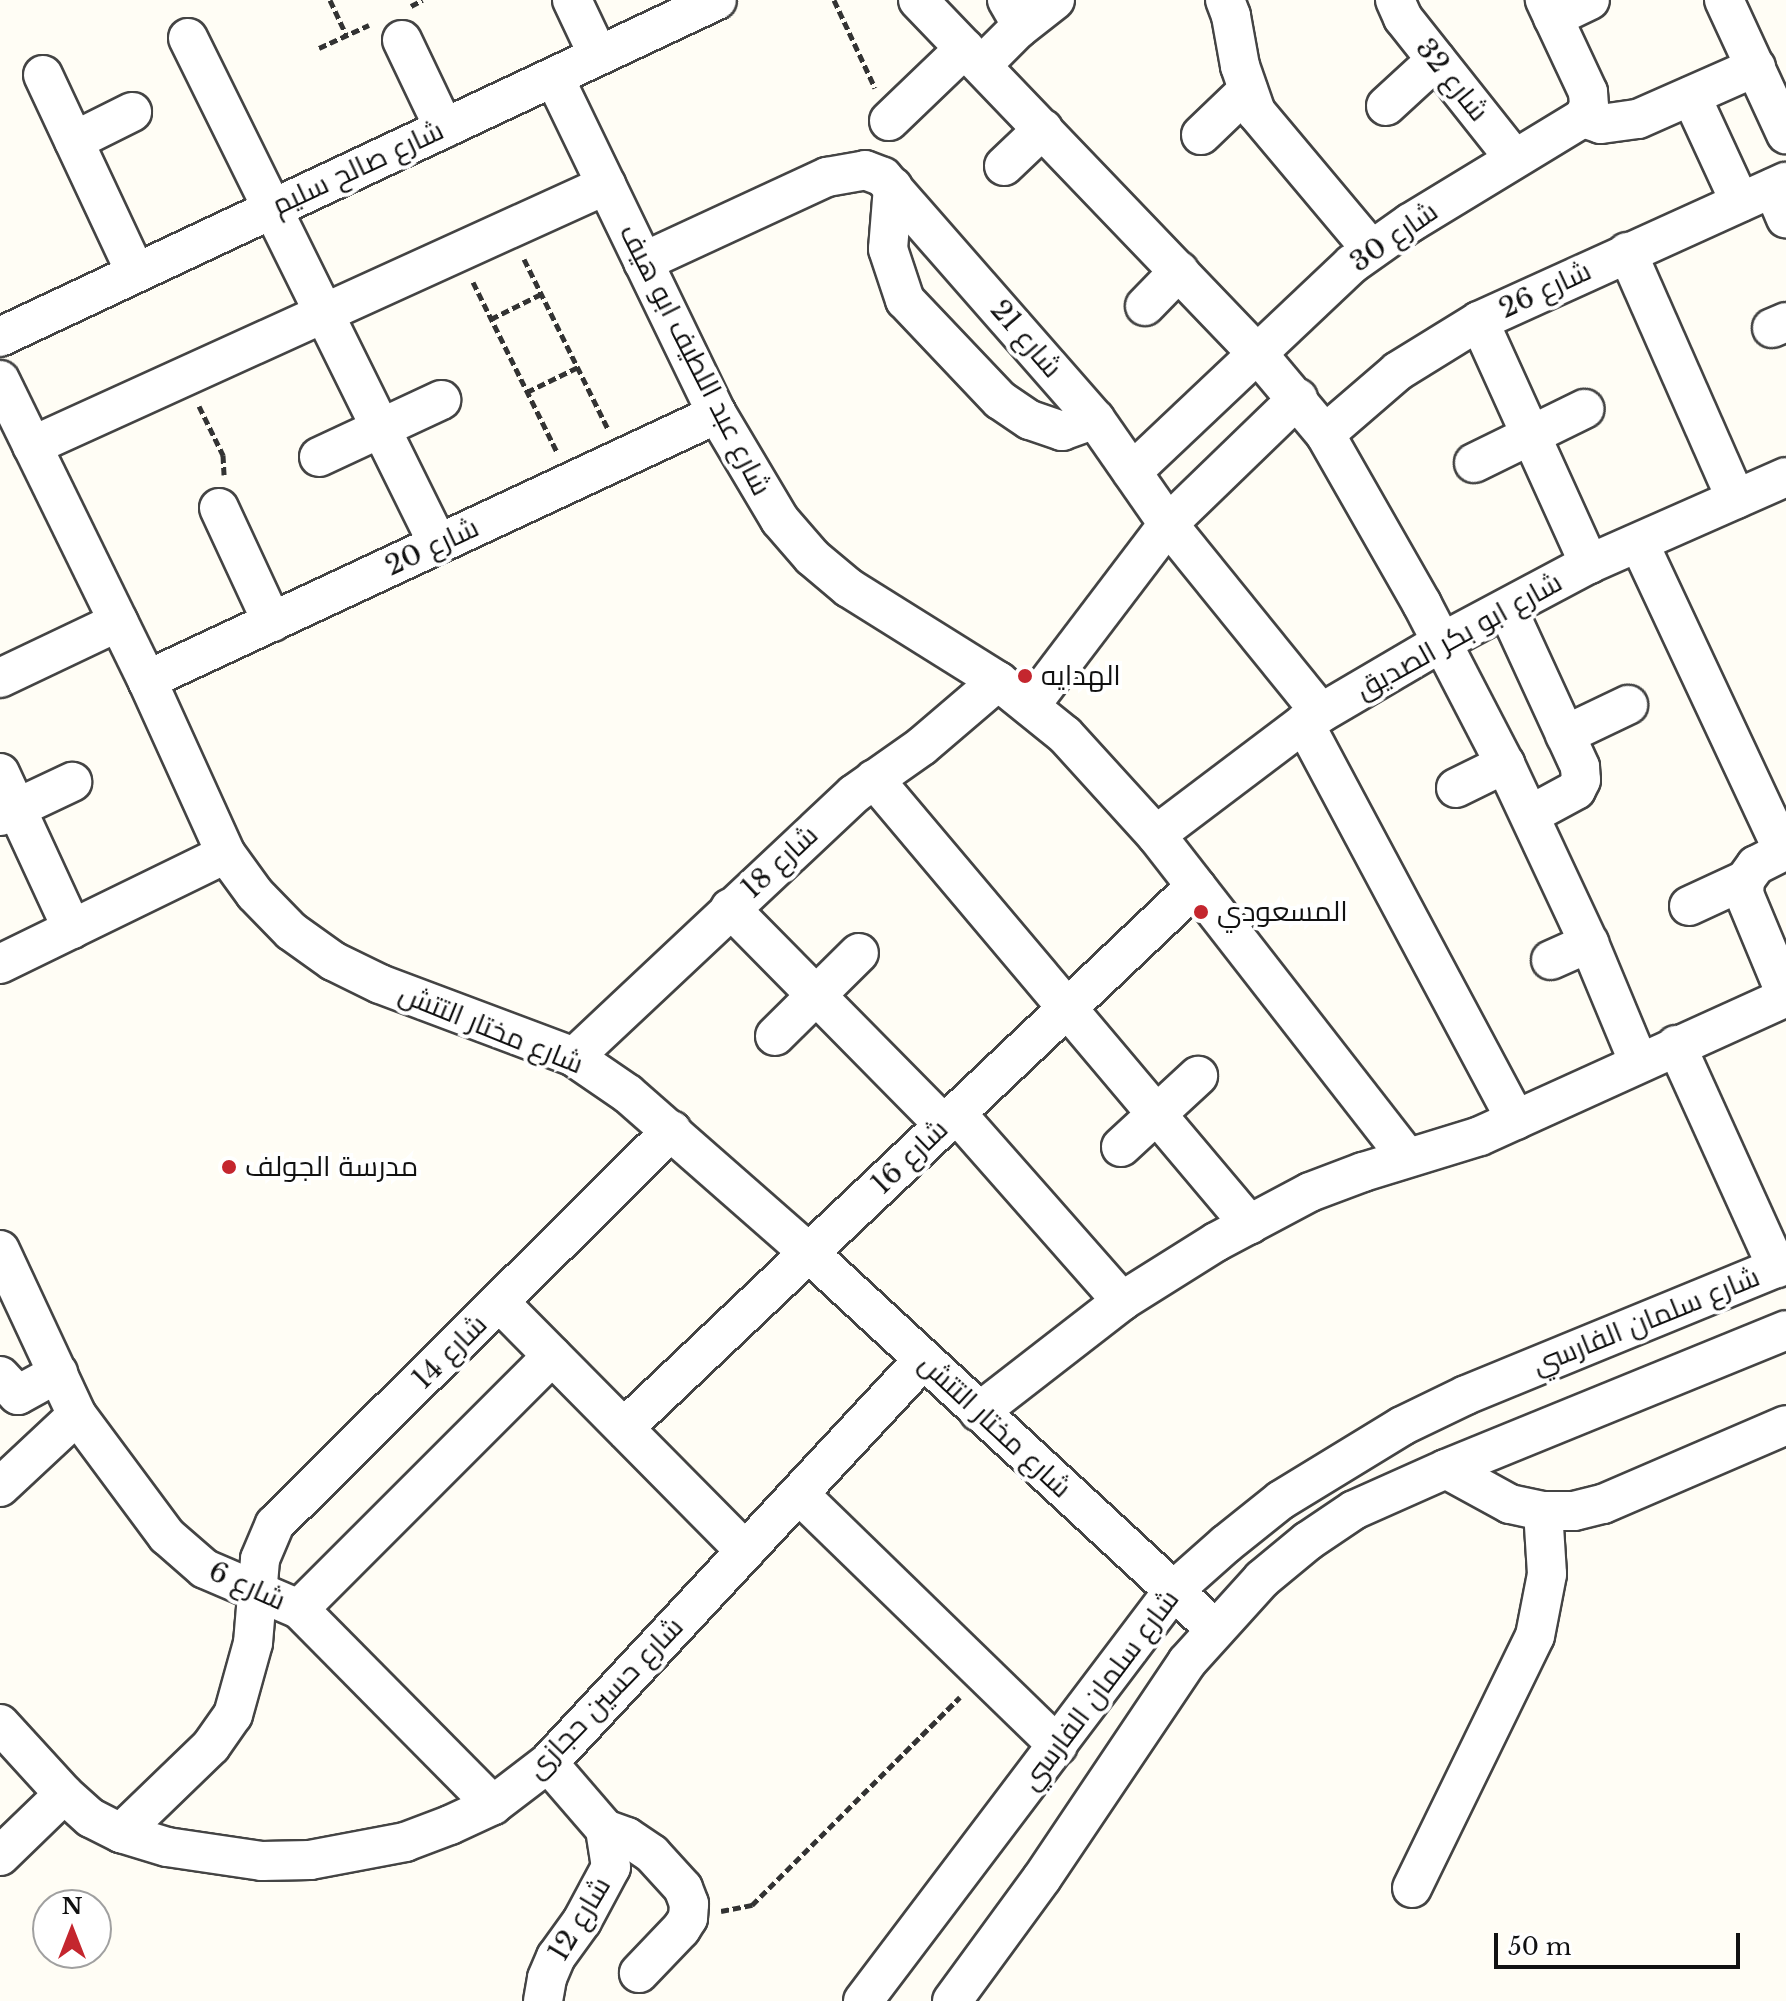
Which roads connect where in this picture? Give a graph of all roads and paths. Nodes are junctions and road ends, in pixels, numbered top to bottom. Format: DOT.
graph roads {
  1 [pos="330,0"];
  2 [pos="572,0"];
  3 [pos="717,0"];
  4 [pos="918,0"];
  5 [pos="1055,0"];
  6 [pos="1225,0"];
  7 [pos="1395,0"];
  8 [pos="1590,0"];
  9 [pos="1724,0"];
  10 [pos="1549,9"];
  11 [pos="1012,14"];
  12 [pos="346,35"];
  13 [pos="188,38"];
  14 [pos="402,40"];
  15 [pos="598,55"];
  16 [pos="973,57"];
  17 [pos="1436,60"];
  18 [pos="1756,67"];
  19 [pos="43,75"];
  20 [pos="554,77"];
  21 [pos="1248,90"];
  22 [pos="1691,96"];
  23 [pos="1386,106"];
  24 [pos="132,112"];
  25 [pos="1583,118"];
  26 [pos="889,121"];
  27 [pos="444,128"];
  28 [pos="1043,129"];
  29 [pos="1786,134"];
  30 [pos="1201,135"];
  31 [pos="74,141"];
  32 [pos="1514,158"];
  33 [pos="1004,166"];
  34 [pos="606,185"];
  35 [pos="893,187"];
  36 [pos="1771,198"];
  37 [pos="272,207"];
  38 [pos="509,229"];
  39 [pos="1371,249"];
  40 [pos="459,252"];
  41 [pos="1627,252"];
  42 [pos="643,262"];
  43 [pos="135,271"];
  44 [pos="1179,271"];
  45 [pos="541,294"];
  46 [pos="1145,306"];
  47 [pos="324,313"];
  48 [pos="491,319"];
  49 [pos="1479,321"];
  50 [pos="0,337"];
  51 [pos="1257,353"];
  52 [pos="578,367"];
  53 [pos="184,377"];
  54 [pos="0,380"];
  55 [pos="527,392"];
  56 [pos="1298,398"];
  57 [pos="441,400"];
  58 [pos="1584,409"];
  59 [pos="717,414"];
  60 [pos="1095,419"];
  61 [pos="381,428"];
  62 [pos="1325,434"];
  63 [pos="1531,436"];
  64 [pos="32,446"];
  65 [pos="319,457"];
  66 [pos="623,459"];
  67 [pos="1474,463"];
  68 [pos="1132,472"];
  69 [pos="1786,477"];
  70 [pos="572,483"];
  71 [pos="1736,499"];
  72 [pos="219,508"];
  73 [pos="1168,524"];
  74 [pos="1639,543"];
  75 [pos="438,544"];
  76 [pos="1589,564"];
  77 [pos="1507,608"];
  78 [pos="118,622"];
  79 [pos="272,622"];
  80 [pos="1442,642"];
  81 [pos="0,678"];
  82 [pos="147,680"];
  83 [pos="998,681"];
  84 [pos="1628,705"];
  85 [pos="1030,706"];
  86 [pos="1313,718"];
  87 [pos="1565,735"];
  88 [pos="1505,764"];
  89 [pos="0,773"];
  90 [pos="874,779"];
  91 [pos="72,782"];
  92 [pos="1456,788"];
  93 [pos="8,812"];
  94 [pos="1530,815"];
  95 [pos="1156,835"];
  96 [pos="1784,850"];
  97 [pos="226,854"];
  98 [pos="1745,880"];
  99 [pos="1196,886"];
  100 [pos="1689,906"];
  101 [pos="730,908"];
  102 [pos="72,929"];
  103 [pos="1589,943"];
  104 [pos="859,953"];
  105 [pos="1551,960"];
  106 [pos="0,964"];
  107 [pos="816,995"];
  108 [pos="1786,996"];
  109 [pos="1069,1007"];
  110 [pos="775,1036"];
  111 [pos="1676,1045"];
  112 [pos="574,1057"];
  113 [pos="1638,1061"];
  114 [pos="1198,1076"];
  115 [pos="1157,1114"];
  116 [pos="950,1119"];
  117 [pos="1516,1120"];
  118 [pos="672,1130"];
  119 [pos="1121,1147"];
  120 [pos="1407,1157"];
  121 [pos="1250,1225"];
  122 [pos="0,1250"];
  123 [pos="809,1253"];
  124 [pos="1781,1266"];
  125 [pos="10,1300"];
  126 [pos="1122,1301"];
  127 [pos="500,1303"];
  128 [pos="1786,1330"];
  129 [pos="552,1356"];
  130 [pos="923,1360"];
  131 [pos="58,1373"];
  132 [pos="0,1376"];
  133 [pos="979,1412"];
  134 [pos="77,1415"];
  135 [pos="1786,1425"];
  136 [pos="624,1428"];
  137 [pos="1446,1469"];
  138 [pos="0,1487"];
  139 [pos="799,1494"];
  140 [pos="1543,1511"];
  141 [pos="745,1551"];
  142 [pos="257,1590"];
  143 [pos="1173,1591"];
  144 [pos="299,1609"];
  145 [pos="1214,1628"];
  146 [pos="984,1674"];
  147 [pos="0,1724"];
  148 [pos="1058,1746"];
  149 [pos="548,1763"];
  150 [pos="64,1794"];
  151 [pos="493,1805"];
  152 [pos="605,1829"];
  153 [pos="121,1833"];
  154 [pos="0,1856"];
  155 [pos="1412,1888"];
  156 [pos="689,1904"];
  157 [pos="639,1973"];
  158 [pos="543,2001"];
  159 [pos="863,2001"];
  160 [pos="952,2001"];
  1 -- 12 [label="path"];
  2 -- 15 [label="street"];
  3 -- 15 [label="street, شارع صالح سليم"];
  4 -- 16 [label="street"];
  5 -- 11 [label="street"];
  6 -- 21 [label="street"];
  7 -- 17 [label="street, شارع 32"];
  8 -- 10 [label="street"];
  9 -- 18 [label="street"];
  10 -- 25 [label="street"];
  11 -- 16 [label="street"];
  13 -- 37 [label="street"];
  14 -- 27 [label="street"];
  15 -- 20 [label="street, شارع صالح سليم"];
  16 -- 26 [label="street"];
  16 -- 28 [label="street"];
  17 -- 23 [label="street"];
  17 -- 32 [label="street, شارع 32"];
  18 -- 22 [label="street"];
  18 -- 29 [label="street"];
  19 -- 31 [label="street"];
  20 -- 27 [label="street, شارع صالح سليم"];
  20 -- 34 [label="street, شارع عبد اللطيف ابو هيف"];
  21 -- 30 [label="street"];
  21 -- 39 [label="street"];
  22 -- 25 [label="street"];
  22 -- 36 [label="street"];
  24 -- 31 [label="street"];
  25 -- 32 [label="street, شارع 30"];
  27 -- 37 [label="street, شارع صالح سليم"];
  28 -- 33 [label="street"];
  28 -- 44 [label="street"];
  31 -- 43 [label="street"];
  32 -- 39 [label="street, شارع 30"];
  34 -- 38 [label="street"];
  34 -- 42 [label="street, شارع عبد اللطيف ابو هيف"];
  35 -- 42 [label="street, شارع 21"];
  35 -- 60 [label="street, شارع 21"];
  35 -- 60 [label="street"];
  36 -- 41 [label="street, شارع 26"];
  37 -- 43 [label="street, شارع صالح سليم"];
  37 -- 47 [label="street"];
  38 -- 40 [label="street"];
  38 -- 45 [label="path"];
  39 -- 51 [label="street, شارع 30"];
  40 -- 47 [label="street"];
  40 -- 48 [label="path"];
  41 -- 49 [label="street, شارع 26"];
  41 -- 71 [label="street"];
  42 -- 59 [label="street, شارع عبد اللطيف ابو هيف"];
  43 -- 50 [label="street, شارع صالح سليم"];
  44 -- 46 [label="street"];
  44 -- 51 [label="street"];
  45 -- 48 [label="path"];
  45 -- 52 [label="path"];
  47 -- 53 [label="street"];
  47 -- 61 [label="street"];
  48 -- 55 [label="path"];
  49 -- 62 [label="street, شارع 26"];
  49 -- 63 [label="street"];
  51 -- 56 [label="street"];
  51 -- 68 [label="street, شارع 30"];
  52 -- 55 [label="path"];
  52 -- 66 [label="path"];
  53 -- 64 [label="street"];
  53 -- 72 [label="path"];
  54 -- 64 [label="street, شارع مختار التتش"];
  55 -- 70 [label="path"];
  56 -- 62 [label="street"];
  56 -- 73 [label="street"];
  57 -- 61 [label="street"];
  58 -- 63 [label="street"];
  59 -- 66 [label="street, شارع 20"];
  59 -- 83 [label="street, شارع عبد اللطيف ابو هيف"];
  60 -- 68 [label="street, شارع 21"];
  61 -- 65 [label="street"];
  61 -- 75 [label="street"];
  62 -- 80 [label="street"];
  63 -- 67 [label="street"];
  63 -- 76 [label="street"];
  64 -- 78 [label="street, شارع مختار التتش"];
  66 -- 70 [label="street, شارع 20"];
  68 -- 73 [label="street, شارع 21"];
  69 -- 71 [label="street, شارع ابو بكر الصديق"];
  70 -- 75 [label="street, شارع 20"];
  71 -- 74 [label="street, شارع ابو بكر الصديق"];
  72 -- 79 [label="street"];
  73 -- 85 [label="street"];
  73 -- 86 [label="street, شارع 21"];
  74 -- 76 [label="street, شارع ابو بكر الصديق"];
  74 -- 96 [label="street"];
  75 -- 79 [label="street, شارع 20"];
  76 -- 77 [label="street, شارع ابو بكر الصديق"];
  77 -- 80 [label="street, شارع ابو بكر الصديق"];
  77 -- 87 [label="street"];
  78 -- 81 [label="street"];
  78 -- 82 [label="street, شارع مختار التتش"];
  79 -- 82 [label="street, شارع 20"];
  80 -- 86 [label="street, شارع ابو بكر الصديق"];
  80 -- 88 [label="street"];
  82 -- 97 [label="street, شارع مختار التتش"];
  83 -- 85 [label="street, شارع عبد اللطيف ابو هيف"];
  83 -- 90 [label="street, شارع 18"];
  84 -- 87 [label="street"];
  85 -- 95 [label="street, شارع عبد اللطيف ابو هيف"];
  86 -- 95 [label="street, شارع ابو بكر الصديق"];
  86 -- 117 [label="street, شارع 21"];
  87 -- 94 [label="street"];
  88 -- 92 [label="street"];
  88 -- 94 [label="street"];
  89 -- 93 [label="street"];
  90 -- 101 [label="street, شارع 18"];
  90 -- 109 [label="street"];
  91 -- 93 [label="street"];
  93 -- 102 [label="street"];
  94 -- 103 [label="street"];
  95 -- 99 [label="street, شارع عبد اللطيف ابو هيف"];
  96 -- 98 [label="street"];
  97 -- 102 [label="street"];
  97 -- 112 [label="street, شارع مختار التتش"];
  98 -- 100 [label="street"];
  98 -- 108 [label="street"];
  99 -- 109 [label="street, شارع 16"];
  99 -- 120 [label="street, شارع عبد اللطيف ابو هيف"];
  101 -- 107 [label="street"];
  101 -- 112 [label="street, شارع 18"];
  102 -- 106 [label="street"];
  103 -- 105 [label="street"];
  103 -- 113 [label="street"];
  104 -- 107 [label="street"];
  107 -- 110 [label="street"];
  107 -- 116 [label="street"];
  108 -- 111 [label="street"];
  109 -- 115 [label="street"];
  109 -- 116 [label="street, شارع 16"];
  111 -- 113 [label="street"];
  111 -- 124 [label="street"];
  112 -- 118 [label="street, شارع مختار التتش"];
  113 -- 117 [label="street"];
  114 -- 115 [label="street"];
  115 -- 119 [label="street"];
  115 -- 121 [label="street"];
  116 -- 123 [label="street, شارع 16"];
  116 -- 126 [label="street"];
  117 -- 120 [label="street"];
  118 -- 123 [label="street, شارع مختار التتش"];
  118 -- 127 [label="street, شارع 14"];
  120 -- 121 [label="street"];
  121 -- 126 [label="street"];
  122 -- 125 [label="street, شارع 6"];
  123 -- 130 [label="street, شارع مختار التتش"];
  123 -- 136 [label="street, شارع 16"];
  124 -- 143 [label="street, شارع سلمان الفارسي"];
  125 -- 131 [label="street, شارع 6"];
  126 -- 133 [label="street"];
  127 -- 129 [label="street"];
  127 -- 142 [label="street, شارع 14"];
  128 -- 137 [label="street, شارع سلمان الفارسي"];
  129 -- 136 [label="street"];
  129 -- 144 [label="street"];
  130 -- 133 [label="street, شارع مختار التتش"];
  130 -- 139 [label="street, شارع حسين حجازى"];
  131 -- 132 [label="street"];
  131 -- 134 [label="street, شارع 6"];
  133 -- 143 [label="street, شارع مختار التتش"];
  134 -- 138 [label="street"];
  134 -- 142 [label="street, شارع 6"];
  135 -- 140 [label="street"];
  136 -- 141 [label="street"];
  137 -- 140 [label="street"];
  137 -- 145 [label="street, شارع سلمان الفارسي"];
  139 -- 141 [label="street, شارع حسين حجازى"];
  139 -- 146 [label="street"];
  140 -- 155 [label="street"];
  141 -- 149 [label="street, شارع حسين حجازى"];
  142 -- 144 [label="street, شارع 6"];
  142 -- 153 [label="street, شارع 14"];
  143 -- 145 [label="street, شارع مختار التتش"];
  143 -- 148 [label="street, شارع سلمان الفارسي"];
  144 -- 151 [label="street, شارع 6"];
  145 -- 160 [label="street, شارع سلمان الفارسي"];
  146 -- 148 [label="street"];
  146 -- 156 [label="path"];
  147 -- 150 [label="street, شارع حسين حجازى"];
  148 -- 159 [label="street, شارع سلمان الفارسي"];
  149 -- 151 [label="street, شارع حسين حجازى"];
  149 -- 152 [label="street"];
  150 -- 153 [label="street, شارع حسين حجازى"];
  150 -- 154 [label="street"];
  151 -- 153 [label="street, شارع حسين حجازى"];
  152 -- 156 [label="street"];
  152 -- 158 [label="street, شارع 12"];
  156 -- 157 [label="street"];
}
